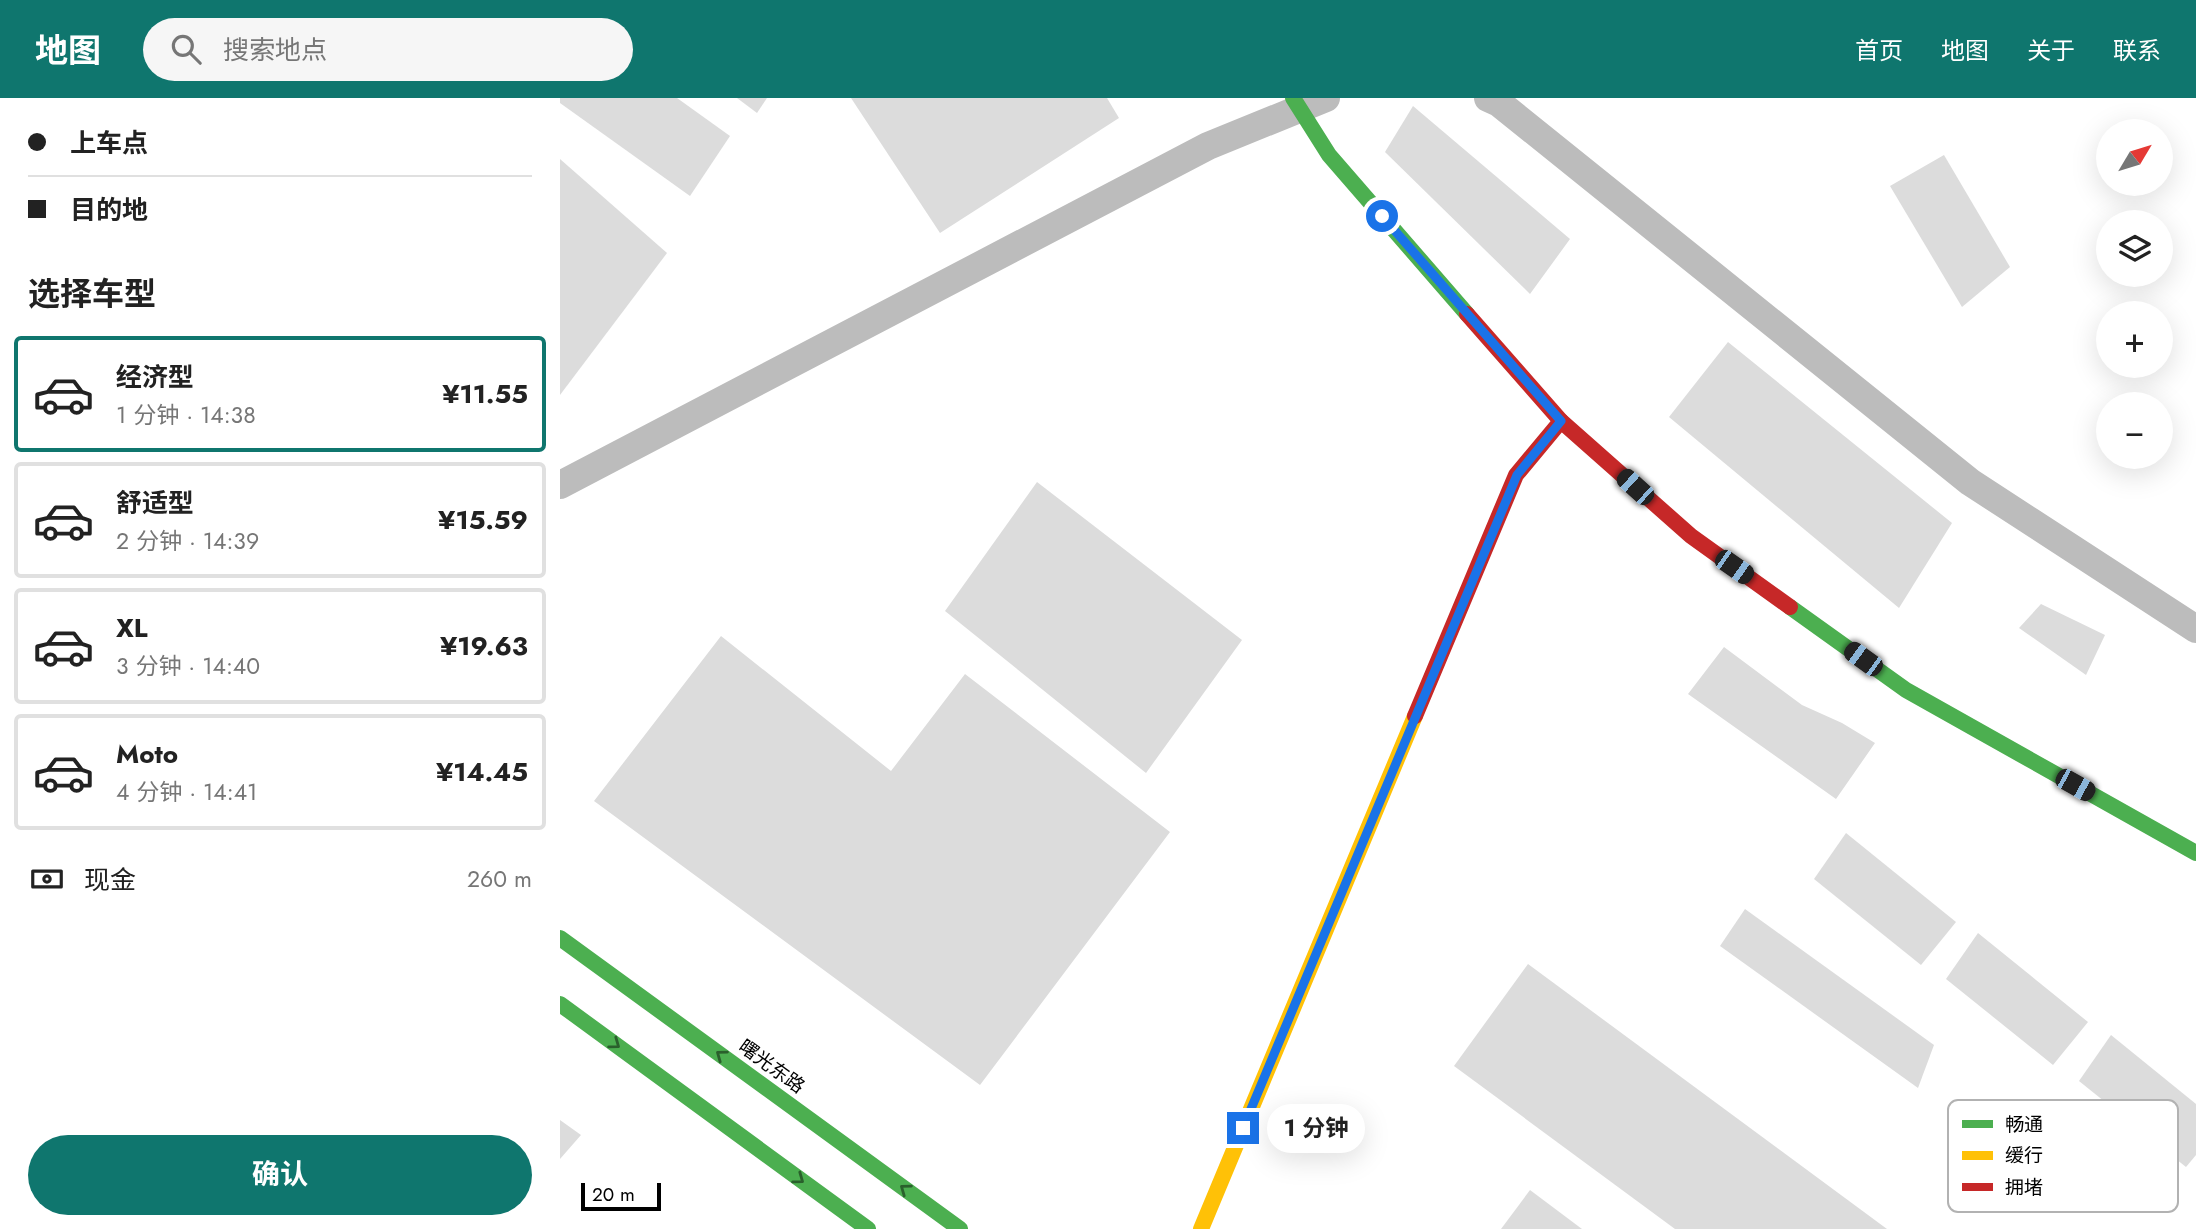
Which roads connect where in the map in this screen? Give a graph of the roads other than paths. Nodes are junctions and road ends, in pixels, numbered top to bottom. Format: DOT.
graph roads {
  1 [pos="1293,98"];
  2 [pos="1561,421"];
  3 [pos="2196,853"];
  4 [pos="560,938"];
  5 [pos="560,1004"];
  6 [pos="867,1229"];
  7 [pos="960,1229"];
  8 [pos="1201,1229"];
  1 -- 2 [label="main road"];
  2 -- 3 [label="main road"];
  2 -- 8 [label="main road"];
  7 -- 4 [label="main road, 曙光东路, one-way"];
  5 -- 6 [label="main road, one-way"];
}
